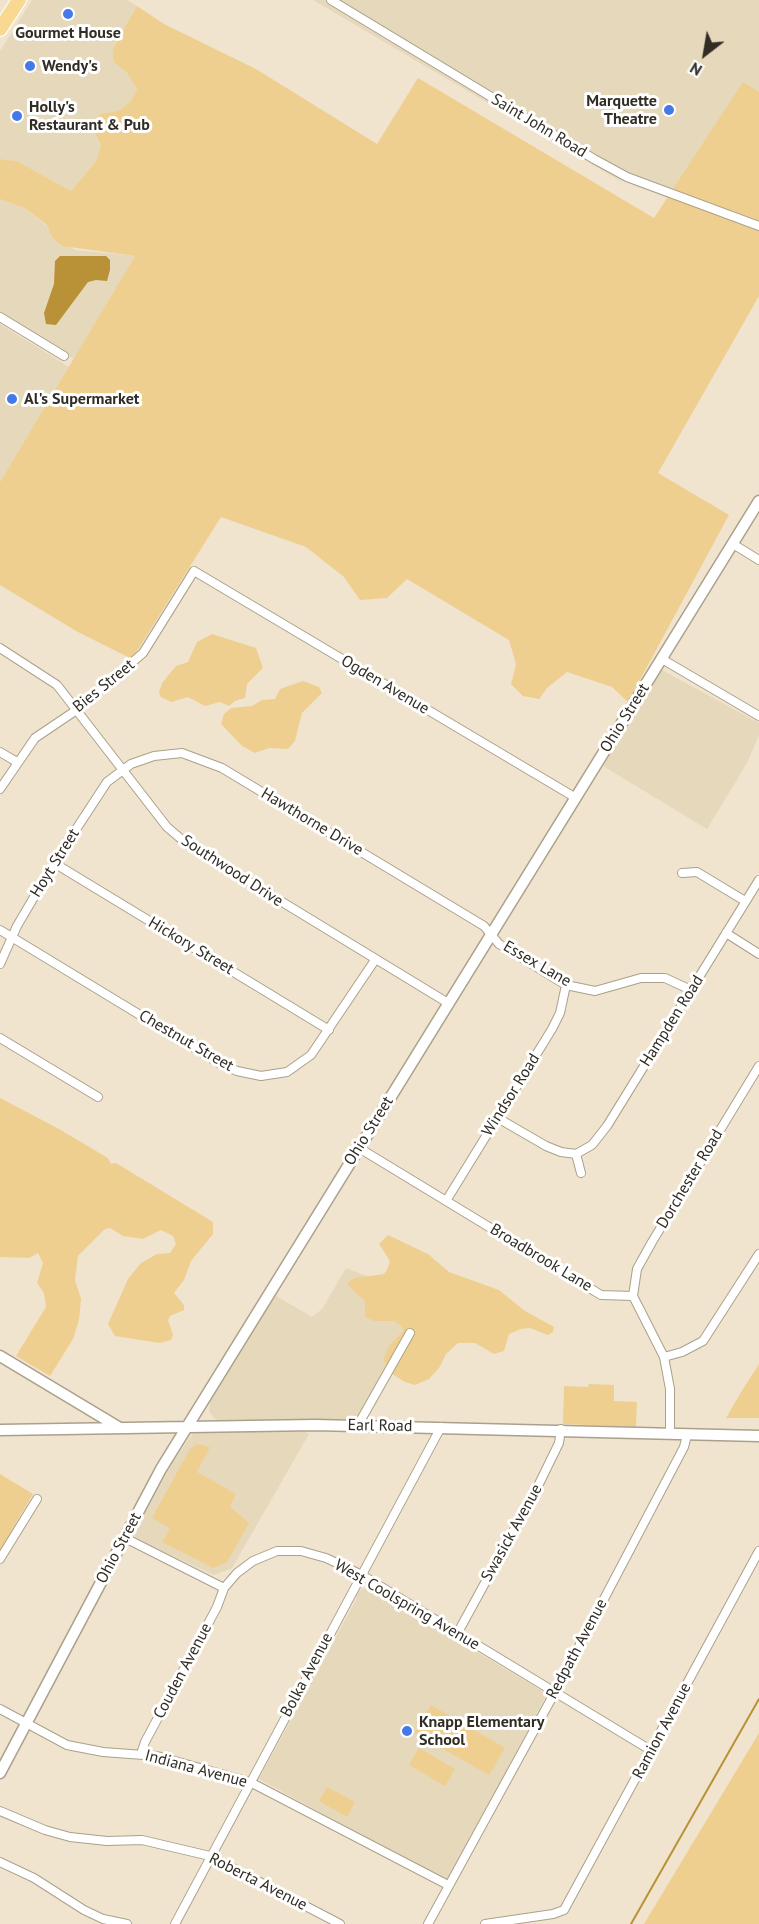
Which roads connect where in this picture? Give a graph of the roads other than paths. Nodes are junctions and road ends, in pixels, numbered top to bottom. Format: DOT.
graph roads {
  1 [pos="19,0"];
  2 [pos="331,0"];
  3 [pos="0,29"];
  4 [pos="759,226"];
  5 [pos="0,317"];
  6 [pos="64,356"];
  7 [pos="759,501"];
  8 [pos="733,544"];
  9 [pos="759,560"];
  10 [pos="194,571"];
  11 [pos="0,648"];
  12 [pos="662,659"];
  13 [pos="78,709"];
  14 [pos="759,716"];
  15 [pos="0,752"];
  16 [pos="17,762"];
  17 [pos="123,769"];
  18 [pos="0,789"];
  19 [pos="576,798"];
  20 [pos="54,863"];
  21 [pos="682,873"];
  22 [pos="759,880"];
  23 [pos="745,901"];
  24 [pos="0,930"];
  25 [pos="726,933"];
  26 [pos="490,934"];
  27 [pos="13,938"];
  28 [pos="759,954"];
  29 [pos="375,960"];
  30 [pos="0,964"];
  31 [pos="566,985"];
  32 [pos="691,990"];
  33 [pos="448,1003"];
  34 [pos="329,1030"];
  35 [pos="0,1038"];
  36 [pos="759,1066"];
  37 [pos="98,1097"];
  38 [pos="496,1117"];
  39 [pos="359,1148"];
  40 [pos="576,1154"];
  41 [pos="581,1173"];
  42 [pos="446,1200"];
  43 [pos="759,1254"];
  44 [pos="633,1296"];
  45 [pos="410,1333"];
  46 [pos="0,1356"];
  47 [pos="664,1357"];
  48 [pos="358,1425"];
  49 [pos="187,1426"];
  50 [pos="441,1427"];
  51 [pos="120,1428"];
  52 [pos="0,1430"];
  53 [pos="561,1430"];
  54 [pos="670,1433"];
  55 [pos="687,1435"];
  56 [pos="759,1436"];
  57 [pos="37,1499"];
  58 [pos="125,1538"];
  59 [pos="759,1551"];
  60 [pos="0,1559"];
  61 [pos="360,1574"];
  62 [pos="224,1588"];
  63 [pos="457,1634"];
  64 [pos="555,1692"];
  65 [pos="0,1709"];
  66 [pos="25,1724"];
  67 [pos="652,1750"];
  68 [pos="141,1754"];
  69 [pos="0,1773"];
  70 [pos="250,1782"];
  71 [pos="0,1811"];
  72 [pos="210,1856"];
  73 [pos="0,1862"];
  74 [pos="448,1886"];
  75 [pos="127,1924"];
  76 [pos="175,1924"];
  77 [pos="340,1924"];
  78 [pos="428,1924"];
  79 [pos="485,1924"];
  1 -- 3 [label="main road"];
  2 -- 4 [label="street, Saint John Road"];
  5 -- 6 [label="street"];
  7 -- 8 [label="street, Ohio Street"];
  8 -- 9 [label="street"];
  8 -- 12 [label="street, Ohio Street"];
  10 -- 13 [label="street, Bies Street"];
  10 -- 19 [label="street, Ogden Avenue"];
  11 -- 13 [label="street, Southwood Drive"];
  12 -- 14 [label="street"];
  12 -- 19 [label="street, Ohio Street"];
  13 -- 16 [label="street, Bies Street"];
  13 -- 17 [label="street, Southwood Drive"];
  15 -- 16 [label="street"];
  16 -- 18 [label="street, Bies Street"];
  17 -- 20 [label="street, Hoyt Street"];
  17 -- 26 [label="street, Hawthorne Drive"];
  17 -- 29 [label="street, Southwood Drive"];
  19 -- 26 [label="street, Ohio Street"];
  20 -- 27 [label="street, Hoyt Street"];
  20 -- 34 [label="street, Hickory Street"];
  21 -- 23 [label="street"];
  22 -- 23 [label="street, Hampden Road"];
  23 -- 25 [label="street, Hampden Road"];
  24 -- 27 [label="street, Chestnut Street"];
  25 -- 28 [label="street"];
  25 -- 32 [label="street, Hampden Road"];
  26 -- 31 [label="street, Essex Lane"];
  26 -- 33 [label="street, Ohio Street"];
  27 -- 30 [label="street, Hoyt Street"];
  27 -- 34 [label="street, Chestnut Street"];
  29 -- 33 [label="street, Southwood Drive"];
  29 -- 34 [label="street, Chestnut Street"];
  31 -- 32 [label="street, Essex Lane"];
  31 -- 38 [label="street, Windsor Road"];
  32 -- 40 [label="street, Hampden Road"];
  33 -- 39 [label="street, Ohio Street"];
  35 -- 37 [label="street"];
  36 -- 44 [label="street, Dorchester Road"];
  38 -- 40 [label="street"];
  38 -- 42 [label="street, Windsor Road"];
  39 -- 42 [label="street, Broadbrook Lane"];
  39 -- 49 [label="street, Ohio Street"];
  40 -- 41 [label="street"];
  42 -- 44 [label="street, Broadbrook Lane"];
  43 -- 47 [label="street"];
  44 -- 47 [label="street"];
  45 -- 48 [label="street"];
  46 -- 51 [label="street"];
  47 -- 54 [label="street"];
  48 -- 49 [label="street, Earl Road"];
  48 -- 50 [label="street, Earl Road"];
  49 -- 51 [label="street, Earl Road"];
  49 -- 58 [label="street, Ohio Street"];
  50 -- 53 [label="street, Earl Road"];
  50 -- 61 [label="street, Bolka Avenue"];
  51 -- 52 [label="street, Earl Road"];
  53 -- 54 [label="street, Earl Road"];
  53 -- 63 [label="street, Swasick Avenue"];
  54 -- 55 [label="street, Earl Road"];
  55 -- 56 [label="street, Earl Road"];
  55 -- 64 [label="street, Redpath Avenue"];
  57 -- 60 [label="street"];
  58 -- 62 [label="street"];
  58 -- 66 [label="street, Ohio Street"];
  59 -- 67 [label="street, Ramion Avenue"];
  61 -- 62 [label="street, West Coolspring Avenue"];
  61 -- 63 [label="street, West Coolspring Avenue"];
  61 -- 70 [label="street, Bolka Avenue"];
  62 -- 68 [label="street, Couden Avenue"];
  63 -- 64 [label="street, West Coolspring Avenue"];
  64 -- 67 [label="street, West Coolspring Avenue"];
  64 -- 74 [label="street, Redpath Avenue"];
  65 -- 66 [label="street, Indiana Avenue"];
  66 -- 68 [label="street, Indiana Avenue"];
  66 -- 69 [label="street, Ohio Street"];
  67 -- 79 [label="street, Ramion Avenue"];
  68 -- 70 [label="street, Indiana Avenue"];
  70 -- 72 [label="street, Bolka Avenue"];
  70 -- 74 [label="street, Indiana Avenue"];
  71 -- 72 [label="street, Roberta Avenue"];
  72 -- 76 [label="street, Bolka Avenue"];
  72 -- 77 [label="street, Roberta Avenue"];
  73 -- 75 [label="street"];
  74 -- 78 [label="street, Redpath Avenue"];
}
